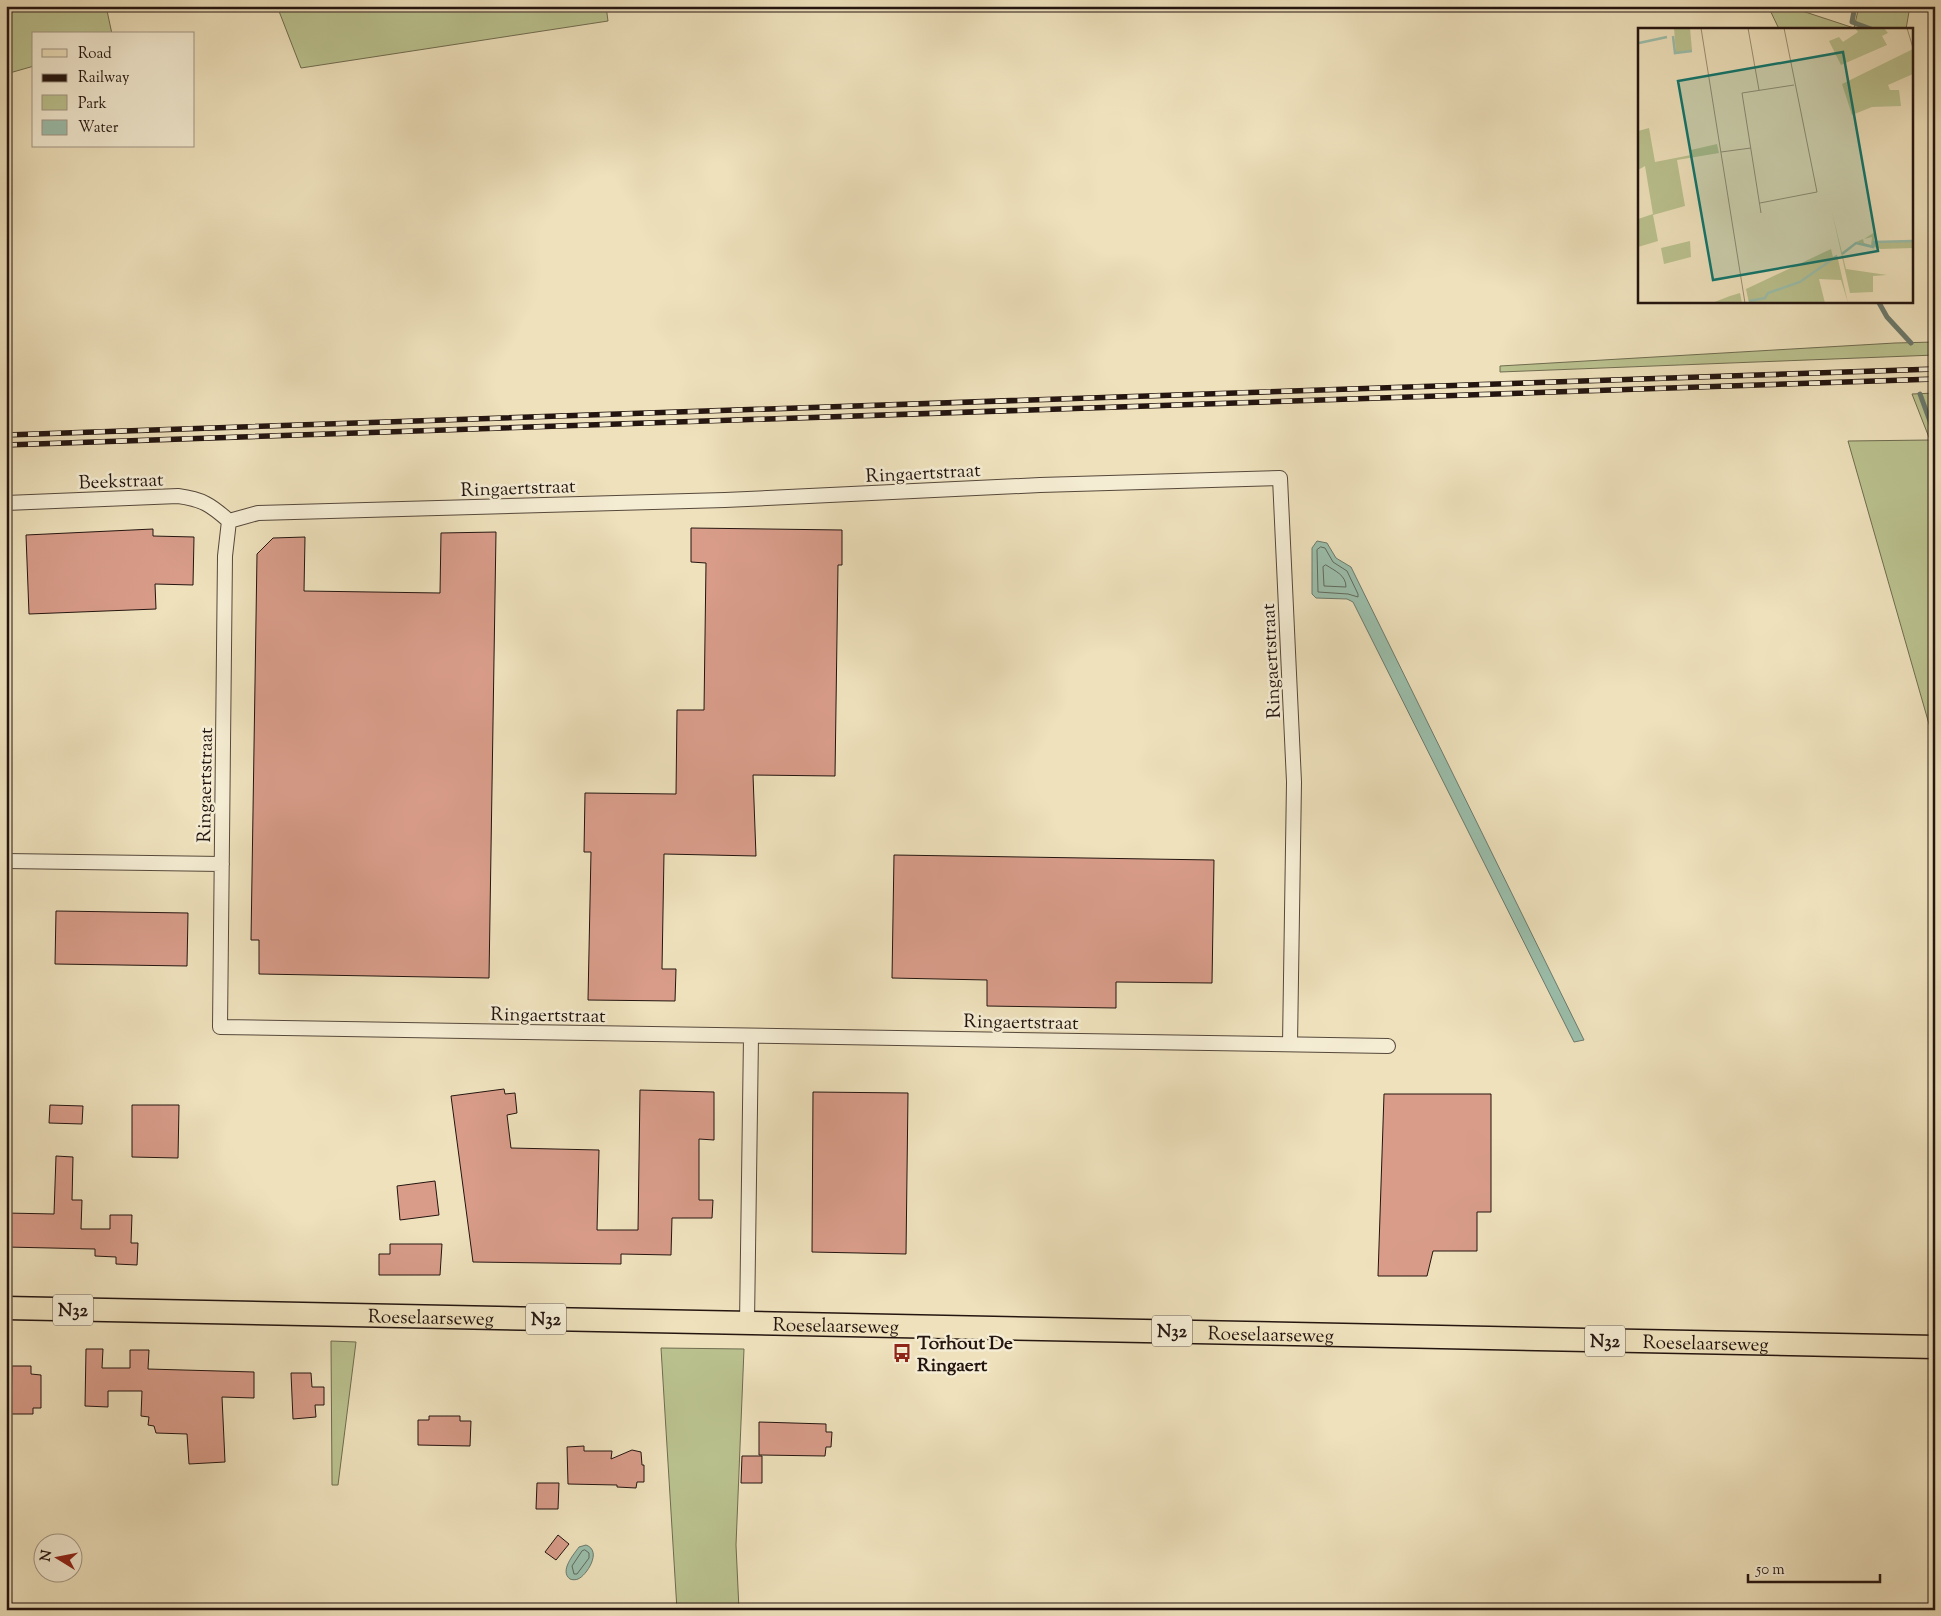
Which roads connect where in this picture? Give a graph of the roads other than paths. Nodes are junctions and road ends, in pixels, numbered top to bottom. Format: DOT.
graph roads {
  1 [pos="6,503"];
  2 [pos="230,521"];
  3 [pos="6,861"];
  4 [pos="222,864"];
  5 [pos="751,1036"];
  6 [pos="1290,1044"];
  7 [pos="1388,1046"];
  8 [pos="6,1308"];
  9 [pos="747,1323"];
  10 [pos="1935,1347"];
  1 -- 2 [label="street, Beekstraat"];
  2 -- 4 [label="street, Ringaertstraat"];
  2 -- 6 [label="street, Ringaertstraat"];
  3 -- 4 [label="street"];
  4 -- 5 [label="street, Ringaertstraat"];
  5 -- 6 [label="street, Ringaertstraat"];
  5 -- 9 [label="street"];
  6 -- 7 [label="street, Ringaertstraat"];
  8 -- 9 [label="main road, Roeselaarseweg / N32"];
  9 -- 10 [label="main road, Roeselaarseweg / N32"];
}
